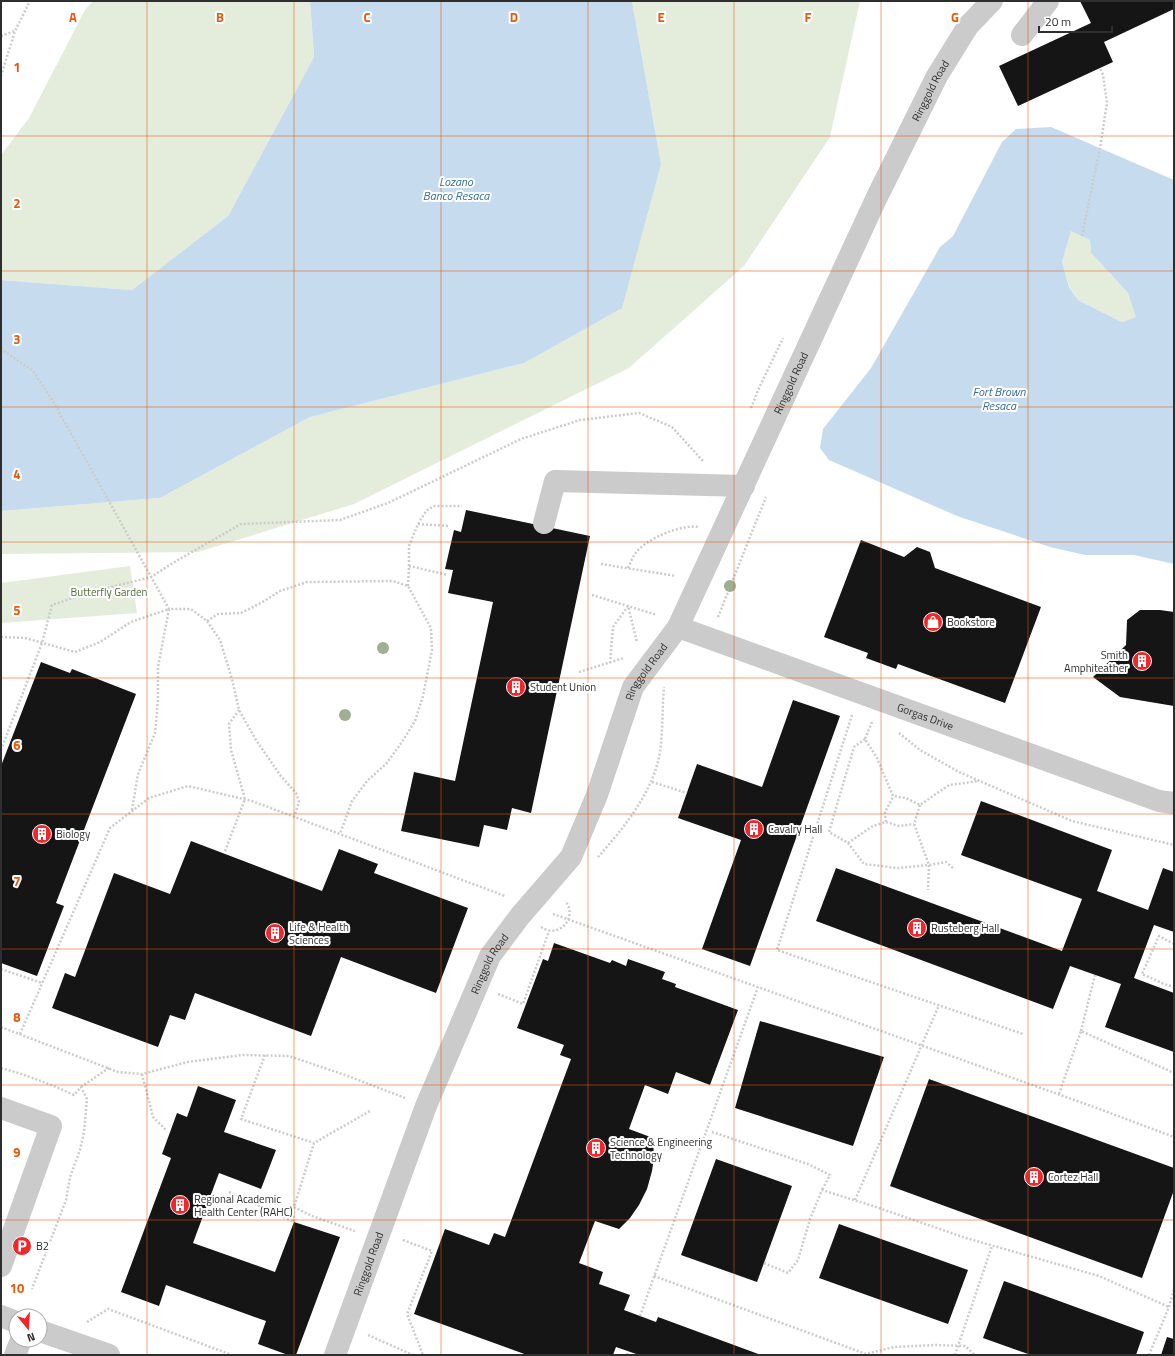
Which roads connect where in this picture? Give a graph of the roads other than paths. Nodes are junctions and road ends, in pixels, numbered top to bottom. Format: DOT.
graph roads {
  1 [pos="992,1"];
  2 [pos="1048,1"];
  3 [pos="1022,35"];
  4 [pos="734,486"];
  5 [pos="544,523"];
  6 [pos="678,627"];
  7 [pos="1174,803"];
  8 [pos="1,1108"];
  9 [pos="1,1266"];
  10 [pos="48,1334"];
  11 [pos="109,1355"];
  12 [pos="334,1355"];
  1 -- 4 [label="street, Ringgold Road"];
  2 -- 3 [label="street"];
  4 -- 5 [label="street"];
  4 -- 6 [label="street, Ringgold Road"];
  6 -- 7 [label="street, Gorgas Drive"];
  6 -- 12 [label="street, Ringgold Road"];
  8 -- 9 [label="street"];
  10 -- 11 [label="street"];
}
